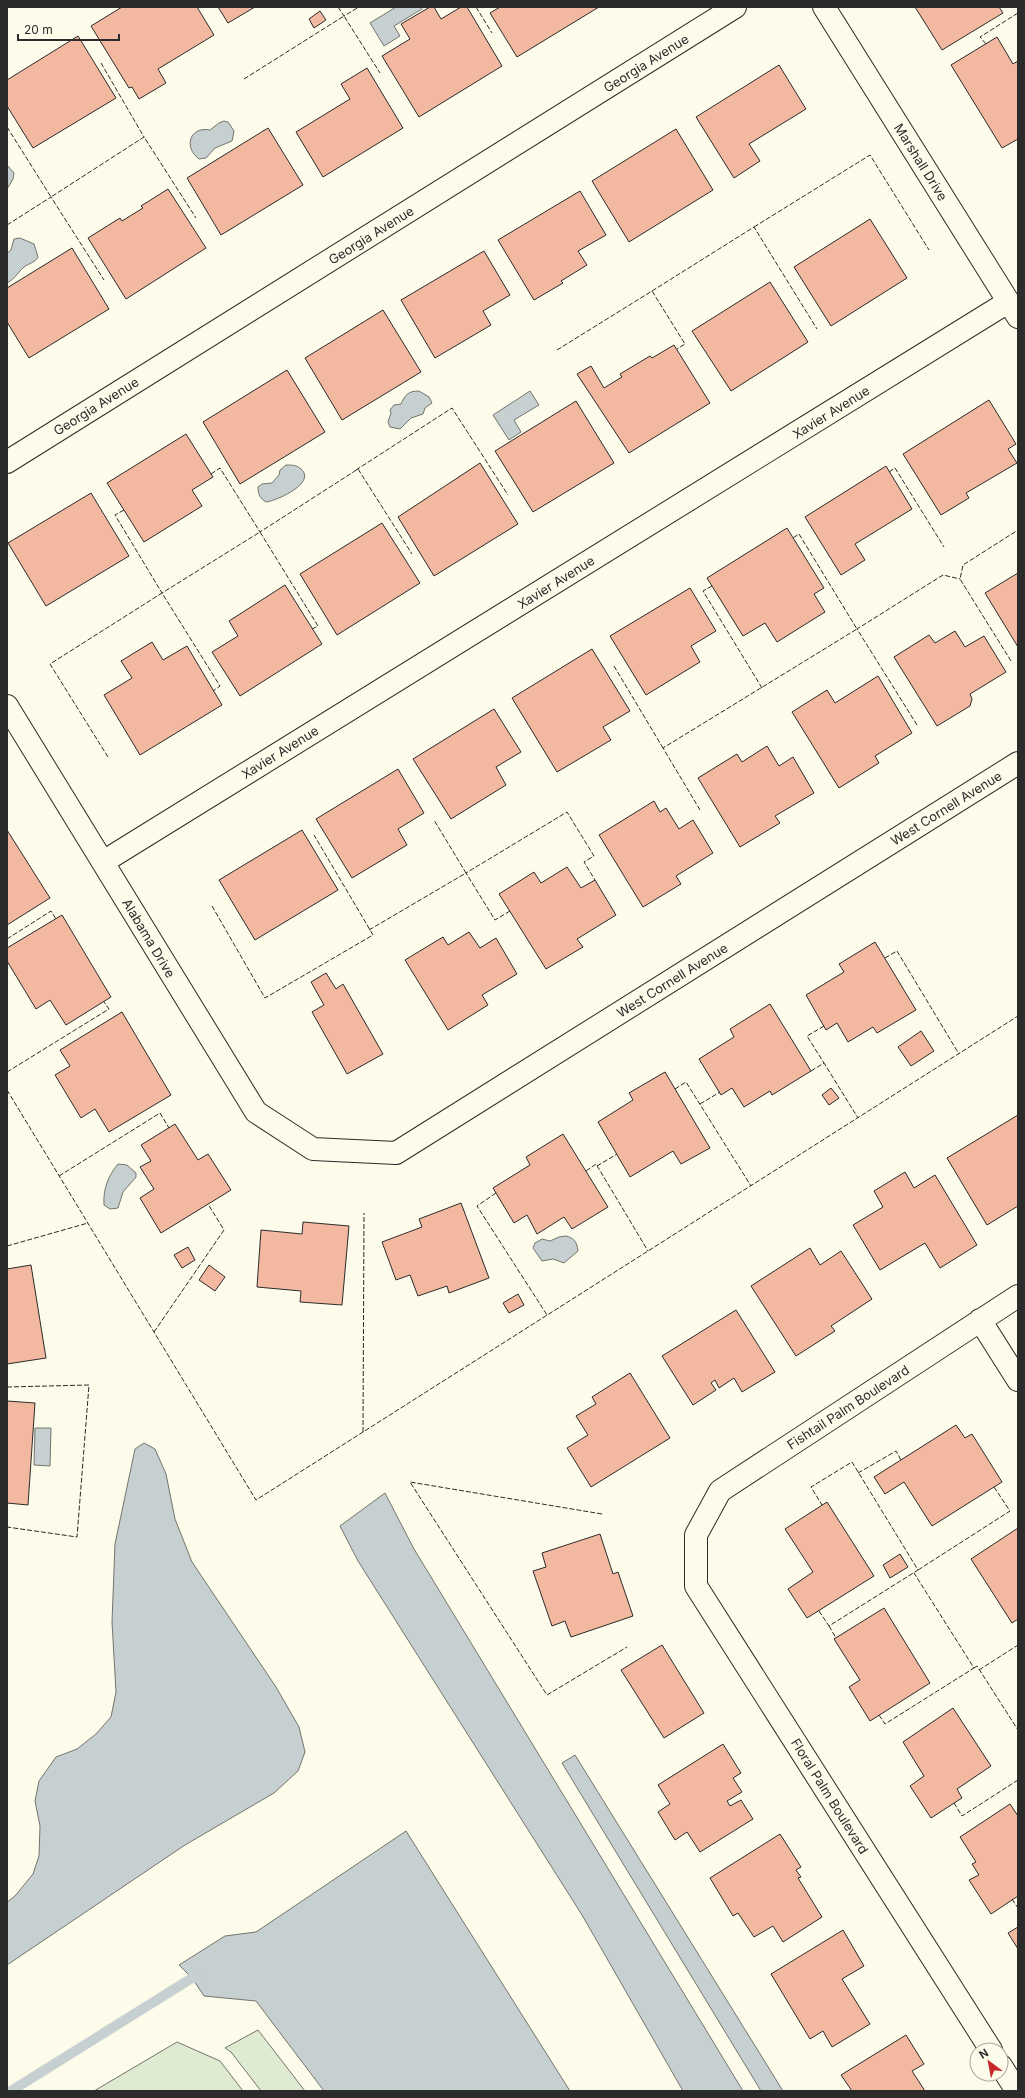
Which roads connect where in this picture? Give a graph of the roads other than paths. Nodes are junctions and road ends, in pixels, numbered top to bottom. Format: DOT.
graph roads {
  1 [pos="735,7"];
  2 [pos="824,7"];
  3 [pos="1013,310"];
  4 [pos="7,462"];
  5 [pos="7,706"];
  6 [pos="1018,763"];
  7 [pos="103,862"];
  8 [pos="313,1149"];
  9 [pos="1018,1296"];
  10 [pos="980,1320"];
  11 [pos="1018,1380"];
  12 [pos="696,1535"];
  13 [pos="986,2042"];
  14 [pos="1009,2078"];
  15 [pos="1017,2091"];
  1 -- 4 [label="street, Georgia Avenue"];
  2 -- 3 [label="street, Marshall Drive"];
  3 -- 7 [label="street, Xavier Avenue"];
  5 -- 7 [label="street, Alabama Drive"];
  6 -- 8 [label="street, West Cornell Avenue"];
  7 -- 8 [label="street, Alabama Drive"];
  9 -- 10 [label="street, Fishtail Palm Boulevard"];
  10 -- 11 [label="street"];
  10 -- 12 [label="street, Fishtail Palm Boulevard"];
  12 -- 13 [label="street, Floral Palm Boulevard"];
  14 -- 15 [label="street"];
}
